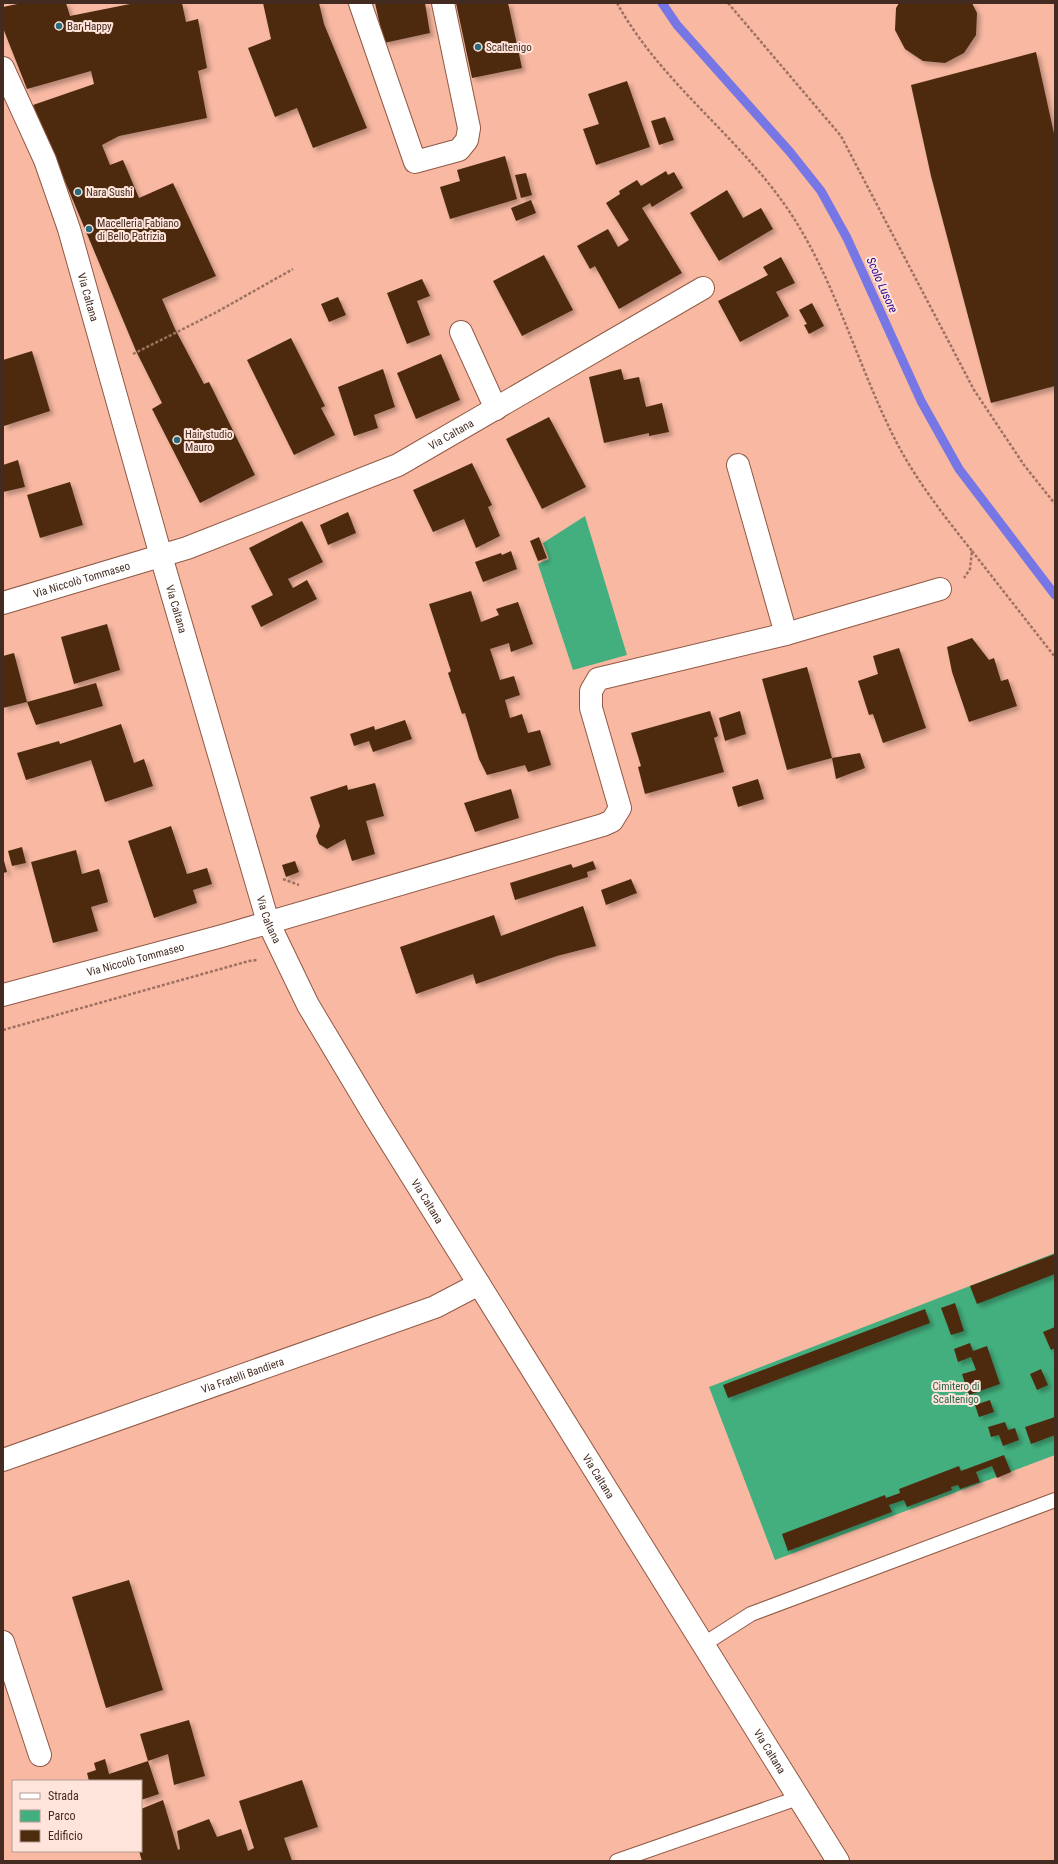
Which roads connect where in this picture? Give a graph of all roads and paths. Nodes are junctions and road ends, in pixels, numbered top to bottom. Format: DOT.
graph roads {
  1 [pos="360,3"];
  2 [pos="443,3"];
  3 [pos="617,3"];
  4 [pos="728,3"];
  5 [pos="3,68"];
  6 [pos="293,269"];
  7 [pos="704,288"];
  8 [pos="461,332"];
  9 [pos="107,361"];
  10 [pos="496,409"];
  11 [pos="738,465"];
  12 [pos="1055,504"];
  13 [pos="972,551"];
  14 [pos="161,556"];
  15 [pos="940,588"];
  16 [pos="3,604"];
  17 [pos="786,634"];
  18 [pos="1055,657"];
  19 [pos="280,873"];
  20 [pos="310,910"];
  21 [pos="268,922"];
  22 [pos="263,964"];
  23 [pos="3,995"];
  24 [pos="3,1030"];
  25 [pos="479,1284"];
  26 [pos="3,1460"];
  27 [pos="1055,1500"];
  28 [pos="3,1642"];
  29 [pos="704,1644"];
  30 [pos="40,1755"];
  31 [pos="798,1798"];
  32 [pos="618,1861"];
  33 [pos="838,1861"];
  1 -- 2 [label="street"];
  3 -- 13 [label="path"];
  4 -- 12 [label="path"];
  5 -- 9 [label="street, Via Caltana"];
  6 -- 9 [label="path"];
  7 -- 10 [label="street, Via Caltana"];
  8 -- 10 [label="street"];
  9 -- 14 [label="street, Via Caltana"];
  10 -- 14 [label="street, Via Caltana"];
  11 -- 17 [label="street"];
  13 -- 15 [label="path"];
  13 -- 18 [label="path"];
  14 -- 16 [label="street, Via Niccolò Tommaseo"];
  14 -- 21 [label="street, Via Caltana"];
  15 -- 17 [label="street, Via Niccolò Tommaseo"];
  17 -- 20 [label="street, Via Niccolò Tommaseo"];
  19 -- 20 [label="path"];
  20 -- 21 [label="street, Via Niccolò Tommaseo"];
  21 -- 23 [label="street, Via Niccolò Tommaseo"];
  21 -- 25 [label="street, Via Caltana"];
  22 -- 24 [label="path"];
  25 -- 26 [label="street, Via Fratelli Bandiera"];
  25 -- 29 [label="street, Via Caltana"];
  27 -- 29 [label="lane"];
  28 -- 30 [label="street"];
  29 -- 31 [label="street, Via Caltana"];
  31 -- 32 [label="lane"];
  31 -- 33 [label="street, Via Caltana"];
}
